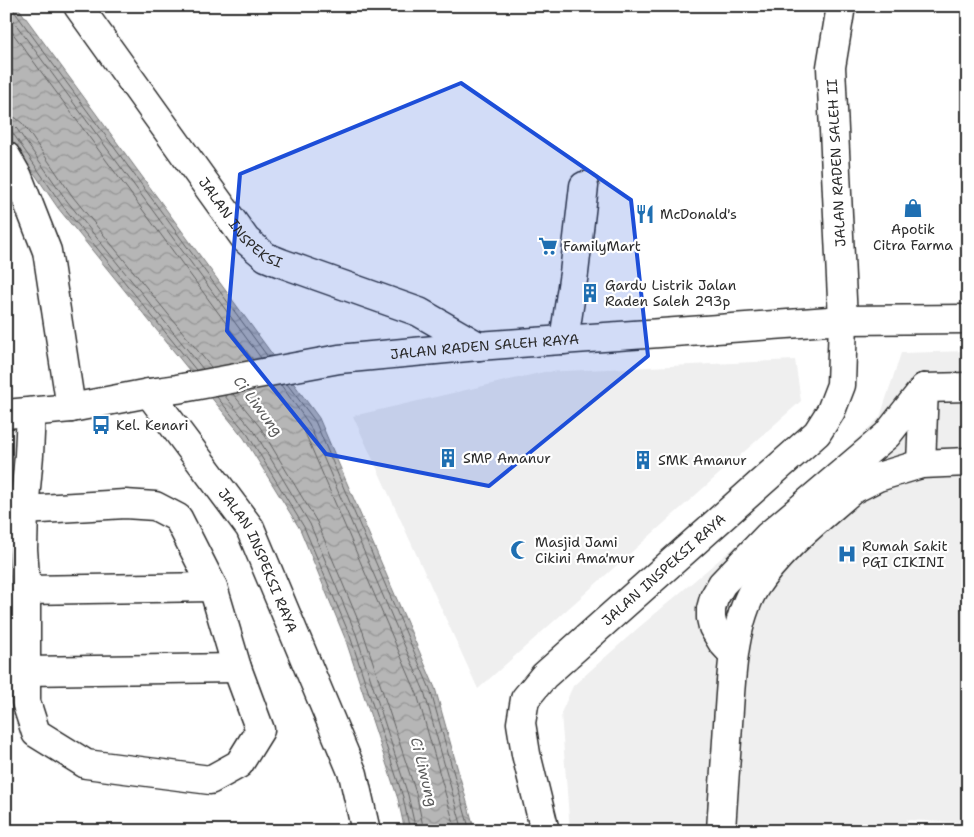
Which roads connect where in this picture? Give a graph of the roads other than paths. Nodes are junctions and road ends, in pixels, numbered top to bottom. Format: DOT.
graph roads {
  1 [pos="840,6"];
  2 [pos="82,8"];
  3 [pos="6,156"];
  4 [pos="584,186"];
  5 [pos="968,319"];
  6 [pos="843,320"];
  7 [pos="564,340"];
  8 [pos="478,346"];
  9 [pos="968,387"];
  10 [pos="924,388"];
  11 [pos="149,392"];
  12 [pos="71,408"];
  13 [pos="19,413"];
  14 [pos="968,462"];
  15 [pos="921,464"];
  16 [pos="24,510"];
  17 [pos="213,587"];
  18 [pos="26,590"];
  19 [pos="733,654"];
  20 [pos="237,668"];
  21 [pos="26,671"];
  22 [pos="366,831"];
  23 [pos="545,831"];
  24 [pos="721,831"];
  1 -- 6 [label="street, JALAN RADEN SALEH II"];
  2 -- 8 [label="street, JALAN INSPEKSI"];
  3 -- 12 [label="street"];
  4 -- 7 [label="street"];
  5 -- 6 [label="street, JALAN RADEN SALEH RAYA"];
  6 -- 7 [label="street, JALAN RADEN SALEH RAYA"];
  6 -- 23 [label="street, JALAN INSPEKSI RAYA"];
  7 -- 8 [label="street, JALAN RADEN SALEH RAYA"];
  8 -- 11 [label="street, JALAN RADEN SALEH RAYA"];
  9 -- 10 [label="street"];
  10 -- 15 [label="street"];
  10 -- 19 [label="street"];
  11 -- 12 [label="street, JALAN RADEN SALEH RAYA"];
  11 -- 22 [label="street, JALAN INSPEKSI RAYA"];
  12 -- 13 [label="street, JALAN RADEN SALEH RAYA"];
  13 -- 16 [label="street"];
  14 -- 15 [label="street"];
  15 -- 19 [label="street"];
  16 -- 17 [label="street"];
  16 -- 18 [label="street"];
  17 -- 18 [label="street"];
  17 -- 20 [label="street"];
  18 -- 21 [label="street"];
  19 -- 24 [label="street"];
  20 -- 21 [label="street"];
  20 -- 21 [label="street"];
}
